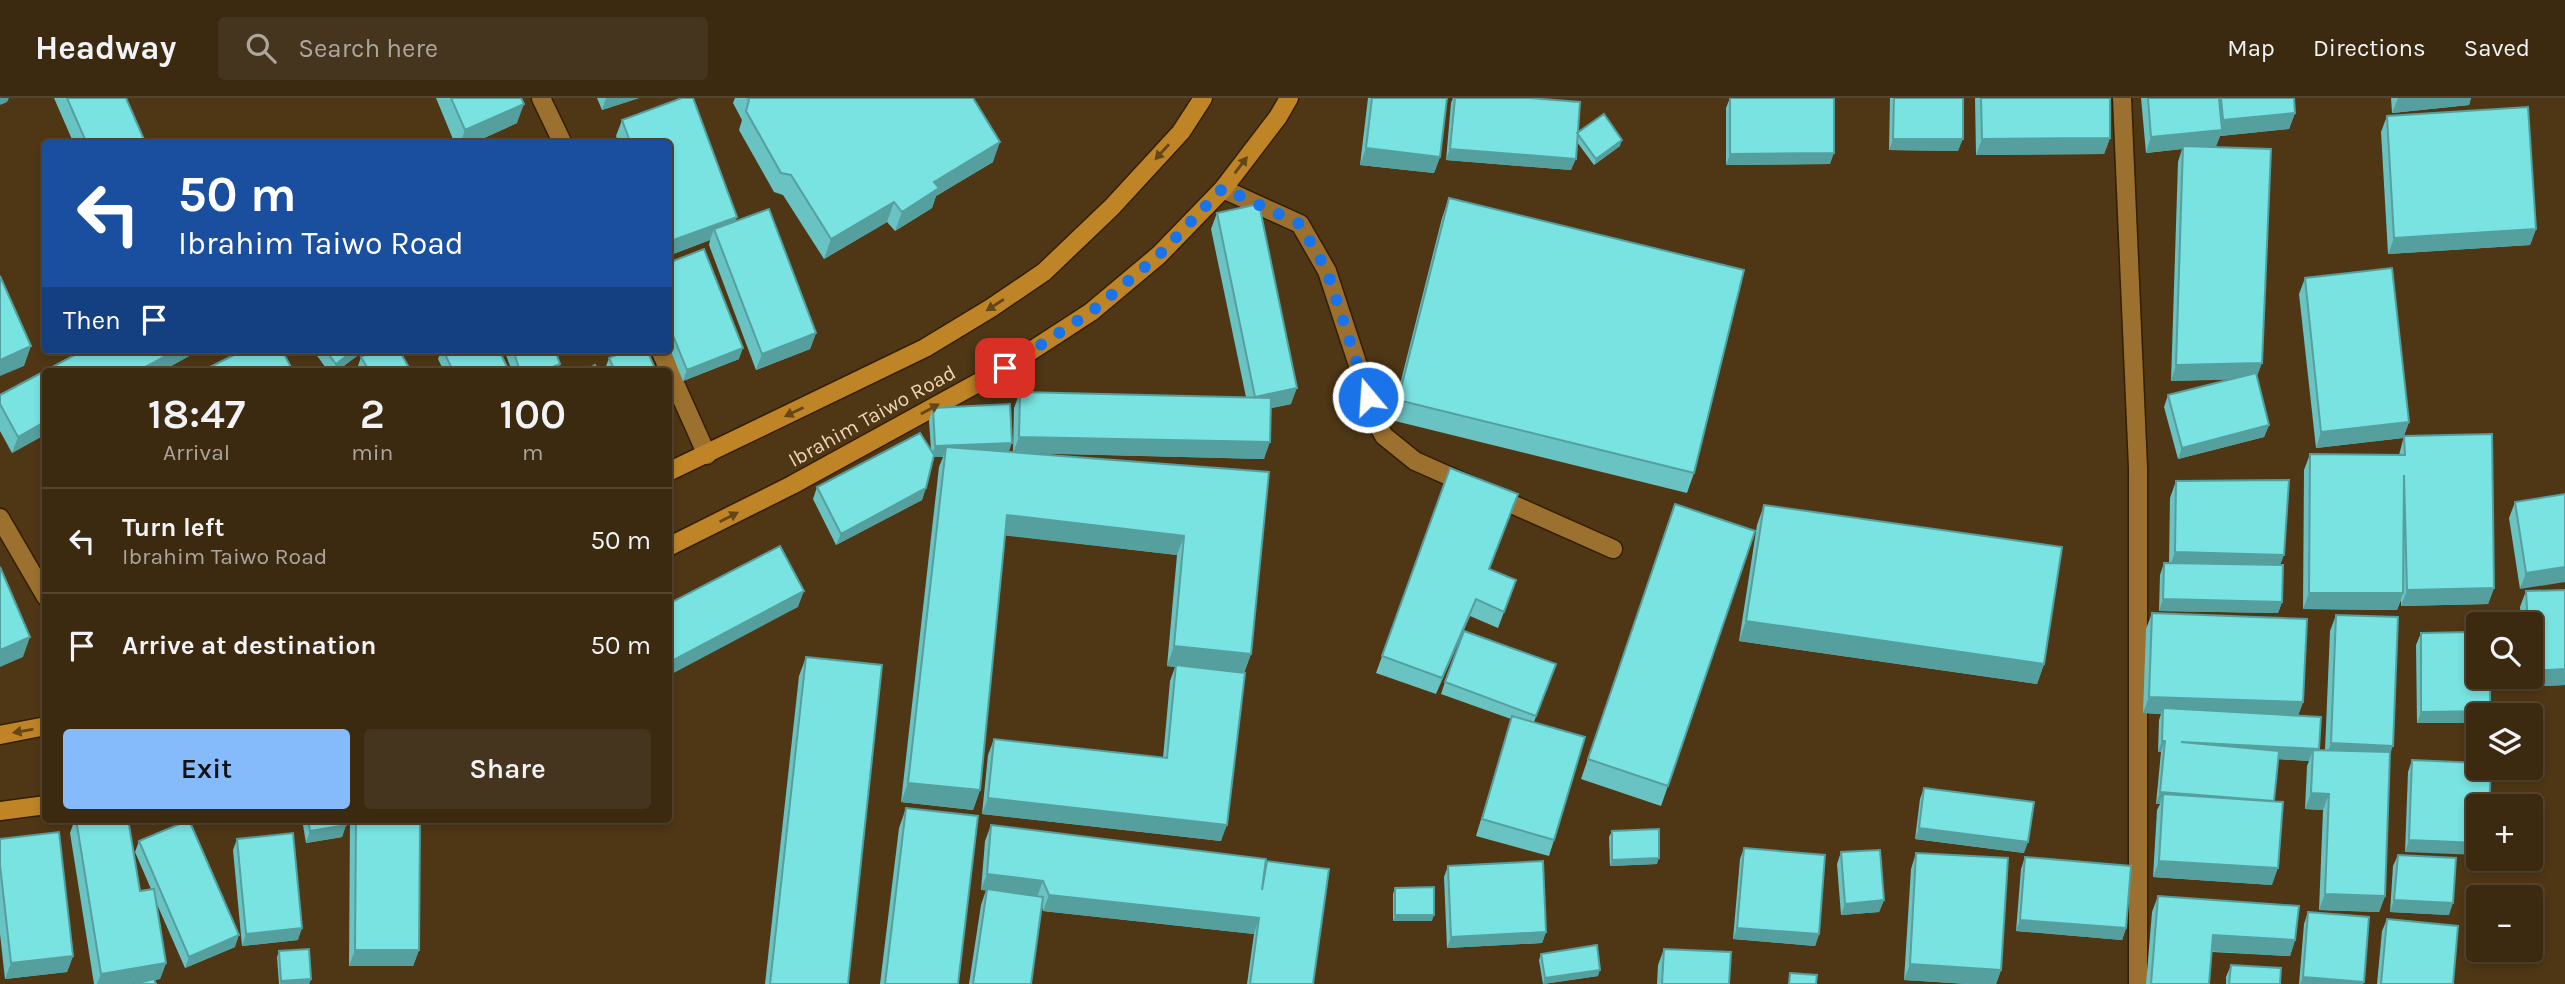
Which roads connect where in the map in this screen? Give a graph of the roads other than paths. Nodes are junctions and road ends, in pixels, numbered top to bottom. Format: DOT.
graph roads {
  1 [pos="541,98"];
  2 [pos="1203,98"];
  3 [pos="1289,98"];
  4 [pos="2122,98"];
  5 [pos="561,140"];
  6 [pos="1223,188"];
  7 [pos="672,377"];
  8 [pos="707,455"];
  9 [pos="672,470"];
  10 [pos="0,518"];
  11 [pos="672,545"];
  12 [pos="1613,549"];
  13 [pos="42,590"];
  14 [pos="42,727"];
  15 [pos="0,735"];
  16 [pos="42,806"];
  17 [pos="0,811"];
  18 [pos="2138,984"];
  1 -- 5 [label="street"];
  2 -- 8 [label="main road, Ibrahim Taiwo Road, one-way"];
  6 -- 3 [label="main road, Ibrahim Taiwo Road, one-way"];
  4 -- 18 [label="street"];
  11 -- 6 [label="main road, Ibrahim Taiwo Road, one-way"];
  6 -- 12 [label="street"];
  7 -- 8 [label="street"];
  8 -- 9 [label="main road, Ibrahim Taiwo Road"];
  10 -- 13 [label="street"];
  14 -- 15 [label="main road, one-way"];
  16 -- 17 [label="main road"];
}
